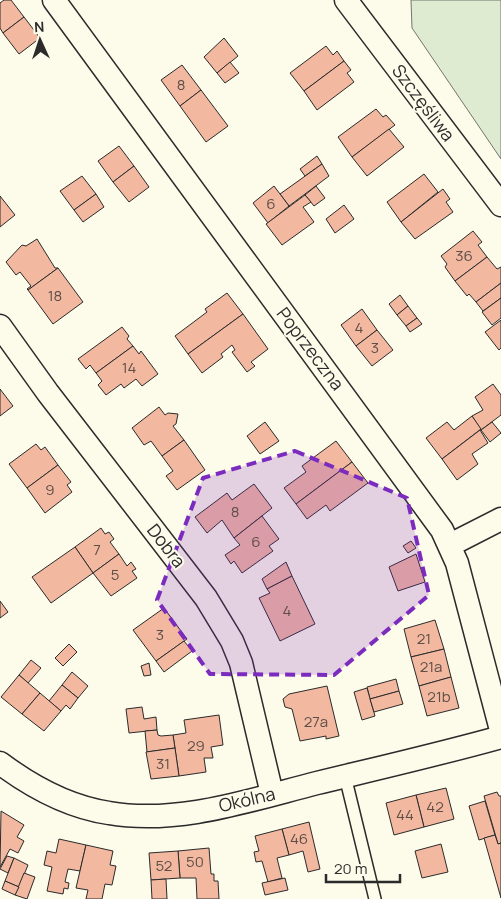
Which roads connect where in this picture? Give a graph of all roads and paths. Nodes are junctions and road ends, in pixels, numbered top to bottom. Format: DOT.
graph roads {
  1 [pos="54,0"];
  2 [pos="346,0"];
  3 [pos="501,205"];
  4 [pos="0,326"];
  5 [pos="501,520"];
  6 [pos="450,544"];
  7 [pos="501,730"];
  8 [pos="501,737"];
  9 [pos="0,763"];
  10 [pos="345,776"];
  11 [pos="272,794"];
  12 [pos="375,899"];
  1 -- 6 [label="street, Poprzeczna"];
  2 -- 3 [label="street, Szczęśliwa"];
  4 -- 11 [label="street, Dobra"];
  5 -- 6 [label="street"];
  6 -- 7 [label="street, Poprzeczna"];
  8 -- 10 [label="street, Okólna"];
  9 -- 11 [label="street, Okólna"];
  10 -- 11 [label="street, Okólna"];
  10 -- 12 [label="lane"];
}
